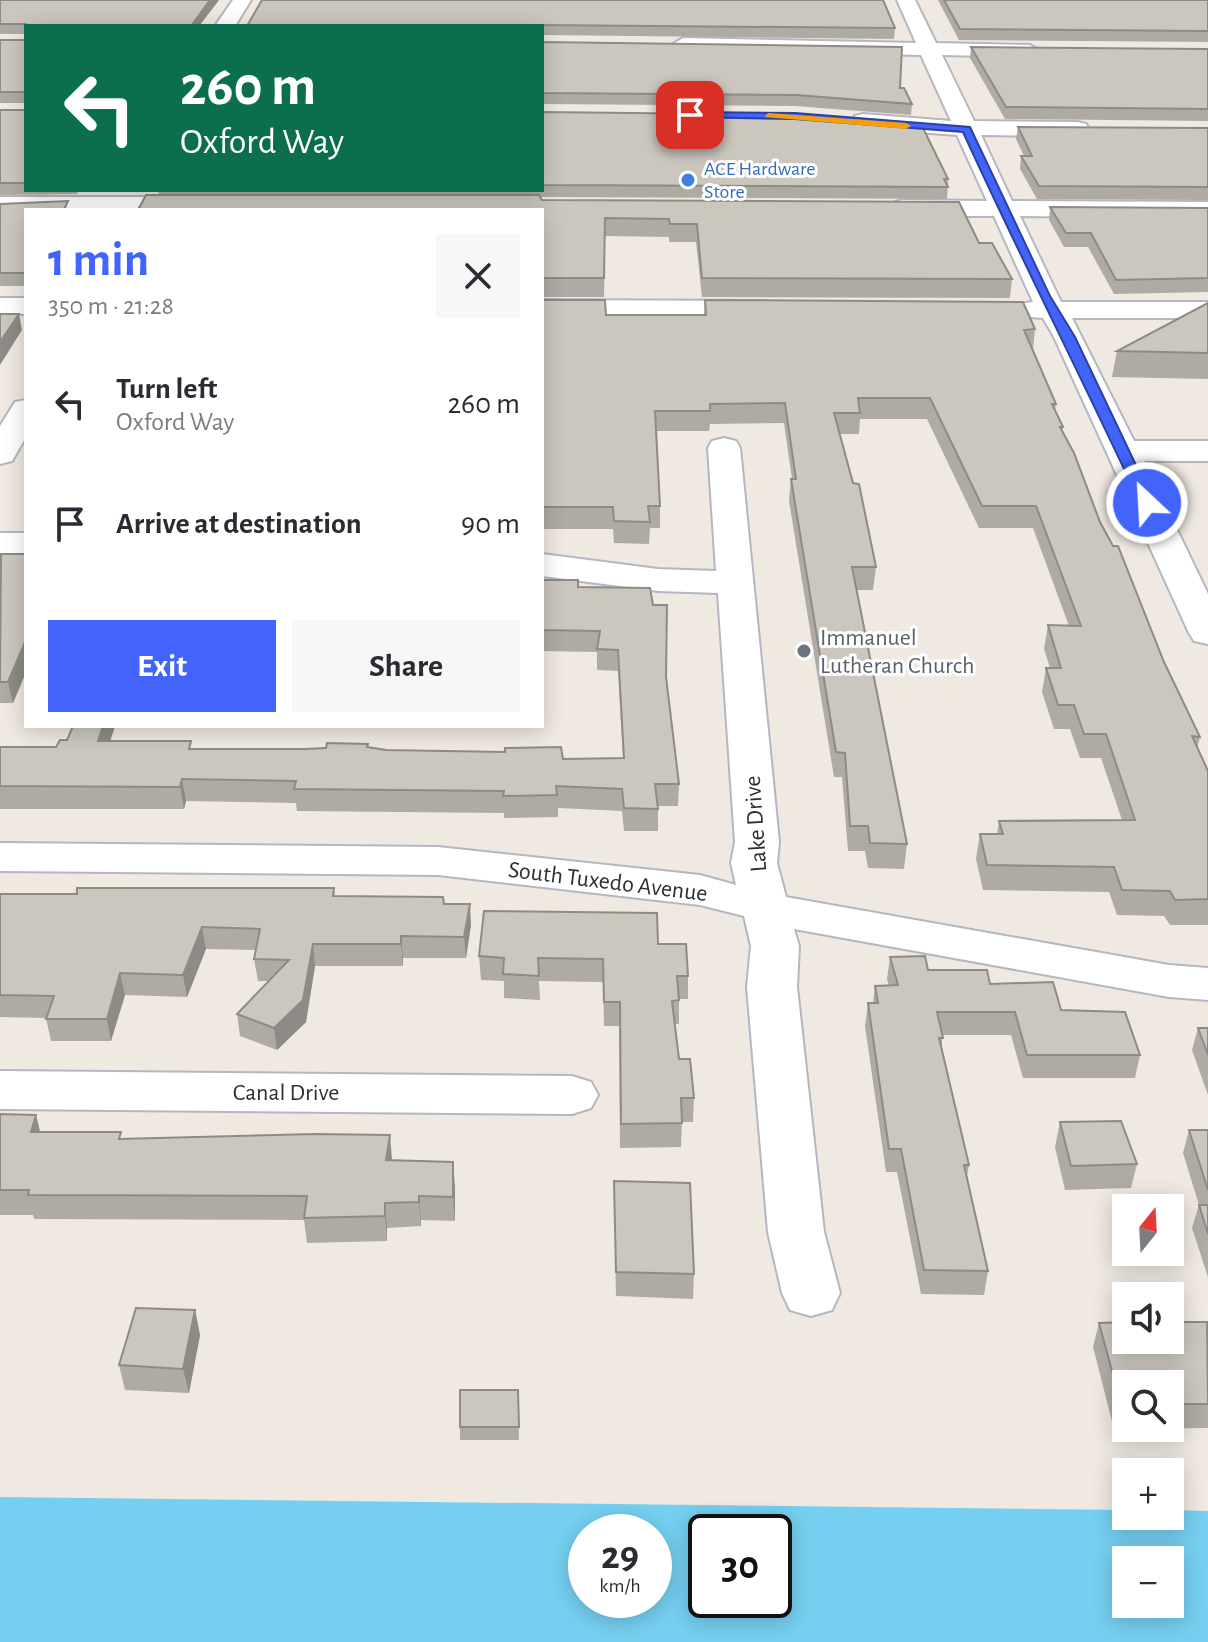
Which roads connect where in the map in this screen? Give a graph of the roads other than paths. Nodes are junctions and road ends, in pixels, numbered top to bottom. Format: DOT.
graph roads {
  1 [pos="242,0"];
  2 [pos="906,0"];
  3 [pos="226,24"];
  4 [pos="664,44"];
  5 [pos="930,51"];
  6 [pos="1057,51"];
  7 [pos="845,119"];
  8 [pos="966,129"];
  9 [pos="1102,129"];
  10 [pos="114,202"];
  11 [pos="0,205"];
  12 [pos="223,205"];
  13 [pos="885,208"];
  14 [pos="1003,209"];
  15 [pos="1208,210"];
  16 [pos="0,306"];
  17 [pos="24,306"];
  18 [pos="544,308"];
  19 [pos="790,309"];
  20 [pos="1006,310"];
  21 [pos="1052,310"];
  22 [pos="1208,310"];
  23 [pos="24,412"];
  24 [pos="724,448"];
  25 [pos="1122,451"];
  26 [pos="1208,451"];
  27 [pos="0,454"];
  28 [pos="0,544"];
  29 [pos="24,544"];
  30 [pos="544,565"];
  31 [pos="735,583"];
  32 [pos="1208,633"];
  33 [pos="0,857"];
  34 [pos="764,906"];
  35 [pos="1208,984"];
  36 [pos="0,1090"];
  37 [pos="572,1095"];
  38 [pos="811,1293"];
  1 -- 3 [label="street"];
  2 -- 5 [label="street"];
  4 -- 5 [label="street"];
  5 -- 6 [label="street"];
  5 -- 8 [label="street"];
  7 -- 8 [label="street"];
  8 -- 9 [label="street"];
  8 -- 14 [label="street"];
  10 -- 11 [label="street"];
  10 -- 12 [label="street"];
  13 -- 14 [label="street"];
  14 -- 15 [label="street"];
  14 -- 21 [label="street"];
  16 -- 17 [label="street"];
  18 -- 19 [label="street"];
  20 -- 21 [label="street"];
  21 -- 22 [label="street"];
  21 -- 25 [label="street"];
  23 -- 27 [label="street"];
  24 -- 31 [label="street, Lake Drive"];
  25 -- 26 [label="street"];
  25 -- 32 [label="street"];
  28 -- 29 [label="street"];
  30 -- 31 [label="street"];
  31 -- 34 [label="street, Lake Drive"];
  33 -- 34 [label="street, South Tuxedo Avenue"];
  34 -- 35 [label="street, South Tuxedo Avenue"];
  34 -- 38 [label="street, Lake Drive"];
  36 -- 37 [label="street, Canal Drive"];
}
